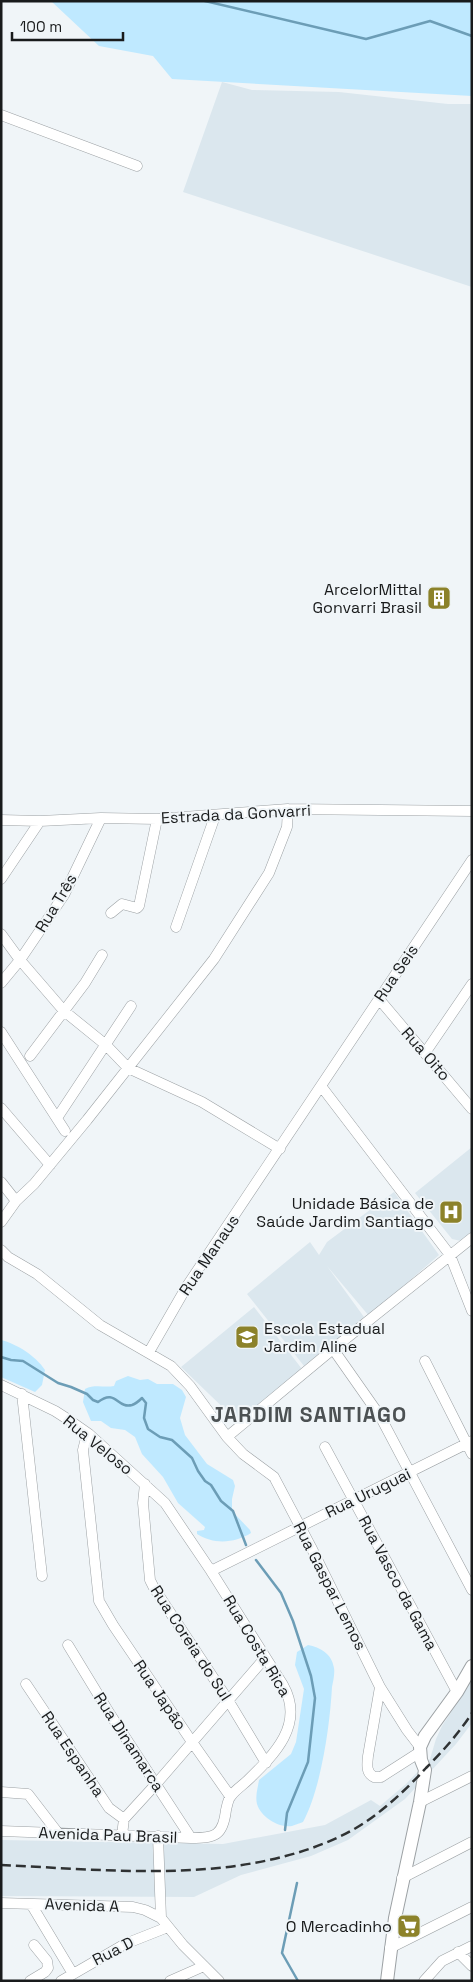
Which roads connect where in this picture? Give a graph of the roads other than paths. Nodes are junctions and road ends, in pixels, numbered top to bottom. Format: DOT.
graph roads {
  1 [pos="1,115"];
  2 [pos="137,166"];
  3 [pos="288,809"];
  4 [pos="472,811"];
  5 [pos="215,816"];
  6 [pos="101,818"];
  7 [pos="157,818"];
  8 [pos="1,820"];
  9 [pos="40,821"];
  10 [pos="472,860"];
  11 [pos="1,879"];
  12 [pos="111,913"];
  13 [pos="176,927"];
  14 [pos="1,934"];
  15 [pos="102,955"];
  16 [pos="20,960"];
  17 [pos="1,983"];
  18 [pos="472,984"];
  19 [pos="378,999"];
  20 [pos="131,1006"];
  21 [pos="64,1011"];
  22 [pos="1,1032"];
  23 [pos="106,1045"];
  24 [pos="425,1053"];
  25 [pos="30,1056"];
  26 [pos="128,1068"];
  27 [pos="321,1086"];
  28 [pos="1,1108"];
  29 [pos="472,1109"];
  30 [pos="57,1118"];
  31 [pos="65,1131"];
  32 [pos="280,1149"];
  33 [pos="50,1165"];
  34 [pos="1,1182"];
  35 [pos="16,1201"];
  36 [pos="1,1222"];
  37 [pos="472,1238"];
  38 [pos="1,1250"];
  39 [pos="450,1256"];
  40 [pos="472,1311"];
  41 [pos="333,1348"];
  42 [pos="149,1352"];
  43 [pos="425,1361"];
  44 [pos="1,1385"];
  45 [pos="22,1394"];
  46 [pos="89,1434"];
  47 [pos="227,1437"];
  48 [pos="469,1442"];
  49 [pos="325,1447"];
  50 [pos="472,1454"];
  51 [pos="410,1472"];
  52 [pos="145,1484"];
  53 [pos="354,1499"];
  54 [pos="300,1527"];
  55 [pos="211,1571"];
  56 [pos="42,1576"];
  57 [pos="472,1590"];
  58 [pos="68,1645"];
  59 [pos="265,1658"];
  60 [pos="472,1666"];
  61 [pos="26,1684"];
  62 [pos="380,1687"];
  63 [pos="457,1692"];
  64 [pos="228,1700"];
  65 [pos="192,1742"];
  66 [pos="420,1749"];
  67 [pos="266,1763"];
  68 [pos="472,1776"];
  69 [pos="156,1784"];
  70 [pos="1,1792"];
  71 [pos="230,1796"];
  72 [pos="420,1802"];
  73 [pos="124,1819"];
  74 [pos="1,1831"];
  75 [pos="58,1833"];
  76 [pos="122,1835"];
  77 [pos="158,1836"];
  78 [pos="191,1838"];
  79 [pos="472,1842"];
  80 [pos="402,1878"];
  81 [pos="1,1902"];
  82 [pos="31,1904"];
  83 [pos="472,1907"];
  84 [pos="161,1918"];
  85 [pos="168,1927"];
  86 [pos="34,1944"];
  87 [pos="472,1946"];
  88 [pos="390,1948"];
  89 [pos="458,1952"];
  90 [pos="204,1966"];
  91 [pos="472,1966"];
  92 [pos="73,1974"];
  93 [pos="30,1981"];
  94 [pos="61,1981"];
  95 [pos="170,1981"];
  96 [pos="219,1981"];
  97 [pos="387,1981"];
  98 [pos="424,1981"];
  1 -- 2 [label="street"];
  3 -- 4 [label="street, Estrada da Gonvarri"];
  3 -- 5 [label="street, Estrada da Gonvarri"];
  3 -- 26 [label="street"];
  5 -- 7 [label="street, Estrada da Gonvarri"];
  5 -- 13 [label="street"];
  6 -- 7 [label="street, Estrada da Gonvarri"];
  6 -- 9 [label="street, Estrada da Gonvarri"];
  6 -- 16 [label="street, Rua Três"];
  7 -- 12 [label="street"];
  8 -- 9 [label="street, Estrada da Gonvarri"];
  9 -- 11 [label="street"];
  10 -- 19 [label="street, Rua Seis"];
  14 -- 16 [label="street"];
  15 -- 21 [label="street"];
  16 -- 17 [label="street, Rua Três"];
  16 -- 21 [label="street"];
  18 -- 24 [label="street"];
  19 -- 24 [label="street, Rua Oito"];
  19 -- 27 [label="street, Rua Seis"];
  20 -- 23 [label="street"];
  21 -- 23 [label="street"];
  21 -- 25 [label="street"];
  22 -- 30 [label="street"];
  23 -- 26 [label="street"];
  23 -- 30 [label="street"];
  24 -- 29 [label="street, Rua Oito"];
  26 -- 32 [label="street"];
  26 -- 33 [label="street"];
  27 -- 32 [label="street, Rua Manaus"];
  27 -- 39 [label="street"];
  28 -- 33 [label="street"];
  30 -- 31 [label="street"];
  32 -- 42 [label="street, Rua Manaus"];
  33 -- 35 [label="street"];
  34 -- 35 [label="street"];
  35 -- 36 [label="street"];
  37 -- 39 [label="street"];
  38 -- 42 [label="street, Rua Gaspar Lemos"];
  39 -- 40 [label="street"];
  39 -- 41 [label="street"];
  41 -- 47 [label="street"];
  41 -- 51 [label="street"];
  42 -- 47 [label="street, Rua Gaspar Lemos"];
  43 -- 48 [label="street"];
  44 -- 45 [label="street, Rua Veloso"];
  45 -- 46 [label="street, Rua Veloso"];
  45 -- 56 [label="street"];
  46 -- 52 [label="street, Rua Veloso"];
  46 -- 65 [label="street, Rua Japão"];
  47 -- 54 [label="street, Rua Gaspar Lemos"];
  48 -- 50 [label="street"];
  48 -- 51 [label="street, Rua Uruguai"];
  49 -- 53 [label="street, Rua Vasco da Gama"];
  51 -- 53 [label="street, Rua Uruguai"];
  51 -- 57 [label="street"];
  52 -- 55 [label="street, Rua Costa Rica"];
  52 -- 64 [label="street, Rua Coreia do Sul"];
  53 -- 54 [label="street, Rua Uruguai"];
  53 -- 63 [label="street, Rua Vasco da Gama"];
  54 -- 55 [label="street, Rua Uruguai"];
  54 -- 62 [label="street, Rua Gaspar Lemos"];
  55 -- 59 [label="street, Rua Costa Rica"];
  58 -- 69 [label="street, Rua Dinamarca"];
  59 -- 64 [label="street"];
  59 -- 67 [label="street, Rua Costa Rica"];
  60 -- 63 [label="main road"];
  61 -- 73 [label="street, Rua Espanha"];
  62 -- 66 [label="street, Rua Gaspar Lemos"];
  62 -- 66 [label="street"];
  63 -- 66 [label="main road"];
  64 -- 65 [label="street"];
  64 -- 67 [label="street, Rua Coreia do Sul"];
  65 -- 69 [label="street"];
  65 -- 71 [label="street, Rua Japão"];
  66 -- 72 [label="main road"];
  67 -- 71 [label="street, Rua Costa Rica"];
  68 -- 72 [label="street"];
  69 -- 73 [label="street"];
  69 -- 78 [label="street, Rua Dinamarca"];
  70 -- 75 [label="street"];
  71 -- 78 [label="street, Avenida Pau Brasil"];
  72 -- 80 [label="main road"];
  73 -- 76 [label="street"];
  74 -- 75 [label="street, Avenida Pau Brasil"];
  75 -- 76 [label="street, Avenida Pau Brasil"];
  76 -- 77 [label="street, Avenida Pau Brasil"];
  77 -- 78 [label="street, Avenida Pau Brasil"];
  77 -- 84 [label="street"];
  79 -- 80 [label="street"];
  80 -- 88 [label="main road"];
  81 -- 82 [label="street, Avenida A"];
  82 -- 84 [label="street, Avenida A"];
  82 -- 92 [label="street"];
  83 -- 88 [label="street"];
  84 -- 85 [label="street"];
  85 -- 90 [label="street"];
  85 -- 92 [label="street, Rua D"];
  86 -- 93 [label="street"];
  87 -- 89 [label="street"];
  88 -- 97 [label="main road"];
  89 -- 91 [label="street"];
  89 -- 98 [label="street"];
  90 -- 95 [label="street"];
  90 -- 96 [label="street"];
  92 -- 94 [label="street, Rua D"];
}
